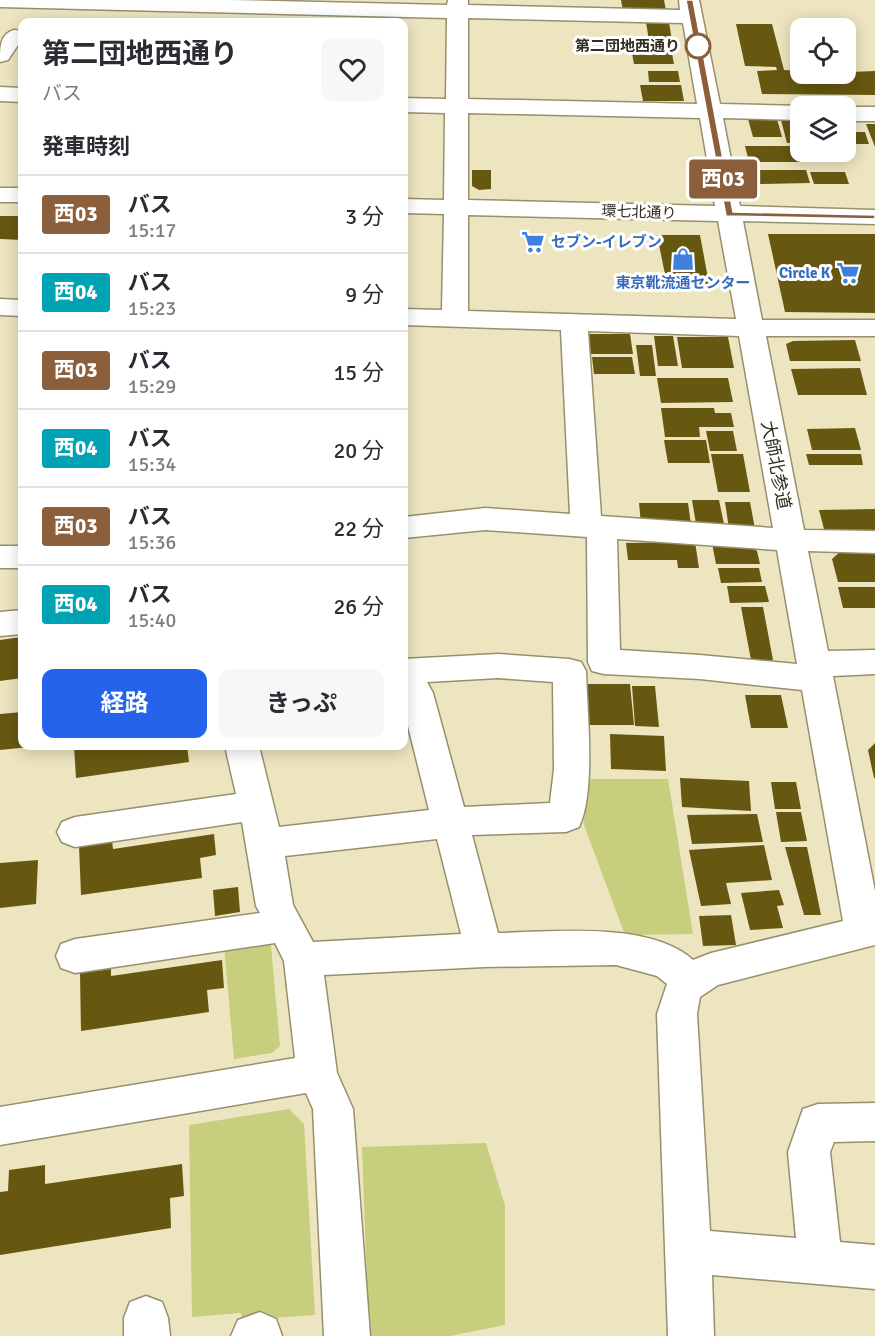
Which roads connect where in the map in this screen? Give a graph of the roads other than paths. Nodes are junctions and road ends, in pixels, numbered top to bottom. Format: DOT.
graph roads {
  1 [pos="0,1"];
  2 [pos="458,6"];
  3 [pos="691,8"];
  4 [pos="136,9"];
  5 [pos="254,15"];
  6 [pos="356,16"];
  7 [pos="0,94"];
  8 [pos="18,94"];
  9 [pos="408,105"];
  10 [pos="459,106"];
  11 [pos="712,112"];
  12 [pos="790,113"];
  13 [pos="856,114"];
  14 [pos="875,114"];
  15 [pos="0,195"];
  16 [pos="18,195"];
  17 [pos="408,206"];
  18 [pos="456,207"];
  19 [pos="729,214"];
  20 [pos="875,217"];
  21 [pos="0,307"];
  22 [pos="18,308"];
  23 [pos="455,318"];
  24 [pos="574,322"];
  25 [pos="408,323"];
  26 [pos="751,328"];
  27 [pos="875,328"];
  28 [pos="408,528"];
  29 [pos="594,528"];
  30 [pos="791,540"];
  31 [pos="875,542"];
  32 [pos="0,557"];
  33 [pos="18,557"];
  34 [pos="875,662"];
  35 [pos="408,672"];
  36 [pos="815,672"];
  37 [pos="408,679"];
  38 [pos="243,750"];
  39 [pos="256,806"];
  40 [pos="94,823"];
  41 [pos="450,823"];
  42 [pos="265,843"];
  43 [pos="866,922"];
  44 [pos="285,925"];
  45 [pos="95,945"];
  46 [pos="484,950"];
  47 [pos="303,960"];
  48 [pos="689,980"];
  49 [pos="317,1073"];
  50 [pos="875,1122"];
  51 [pos="0,1126"];
  52 [pos="689,1251"];
  53 [pos="820,1264"];
  54 [pos="875,1267"];
  55 [pos="347,1336"];
  56 [pos="691,1336"];
  1 -- 4 [label="street"];
  2 -- 3 [label="street"];
  2 -- 6 [label="street"];
  2 -- 10 [label="street"];
  3 -- 11 [label="street, 大師北参道"];
  4 -- 5 [label="street"];
  5 -- 6 [label="street"];
  7 -- 8 [label="street"];
  9 -- 10 [label="street"];
  10 -- 11 [label="street"];
  10 -- 18 [label="street"];
  11 -- 12 [label="street"];
  11 -- 19 [label="street, 大師北参道"];
  13 -- 14 [label="street"];
  15 -- 16 [label="street"];
  17 -- 18 [label="street, 環七北通り"];
  18 -- 19 [label="street, 環七北通り"];
  18 -- 23 [label="street"];
  19 -- 20 [label="street, 環七北通り"];
  19 -- 26 [label="street, 大師北参道"];
  21 -- 22 [label="street"];
  23 -- 24 [label="street"];
  23 -- 25 [label="street"];
  24 -- 26 [label="street"];
  24 -- 29 [label="street"];
  26 -- 27 [label="street"];
  26 -- 30 [label="street, 大師北参道"];
  28 -- 29 [label="street"];
  29 -- 30 [label="street"];
  29 -- 36 [label="street"];
  30 -- 31 [label="street"];
  30 -- 36 [label="street, 大師北参道"];
  32 -- 33 [label="street"];
  34 -- 36 [label="street"];
  35 -- 41 [label="street"];
  36 -- 43 [label="street, 大師北参道"];
  37 -- 41 [label="street"];
  38 -- 39 [label="street"];
  39 -- 40 [label="street"];
  39 -- 42 [label="street"];
  41 -- 42 [label="street"];
  41 -- 46 [label="street"];
  42 -- 44 [label="street"];
  43 -- 48 [label="street"];
  44 -- 45 [label="street"];
  44 -- 47 [label="street"];
  46 -- 47 [label="street"];
  46 -- 48 [label="street"];
  47 -- 49 [label="street"];
  48 -- 52 [label="street"];
  49 -- 51 [label="street"];
  49 -- 55 [label="street"];
  50 -- 53 [label="street"];
  52 -- 53 [label="street"];
  52 -- 56 [label="street"];
  53 -- 54 [label="street"];
}
